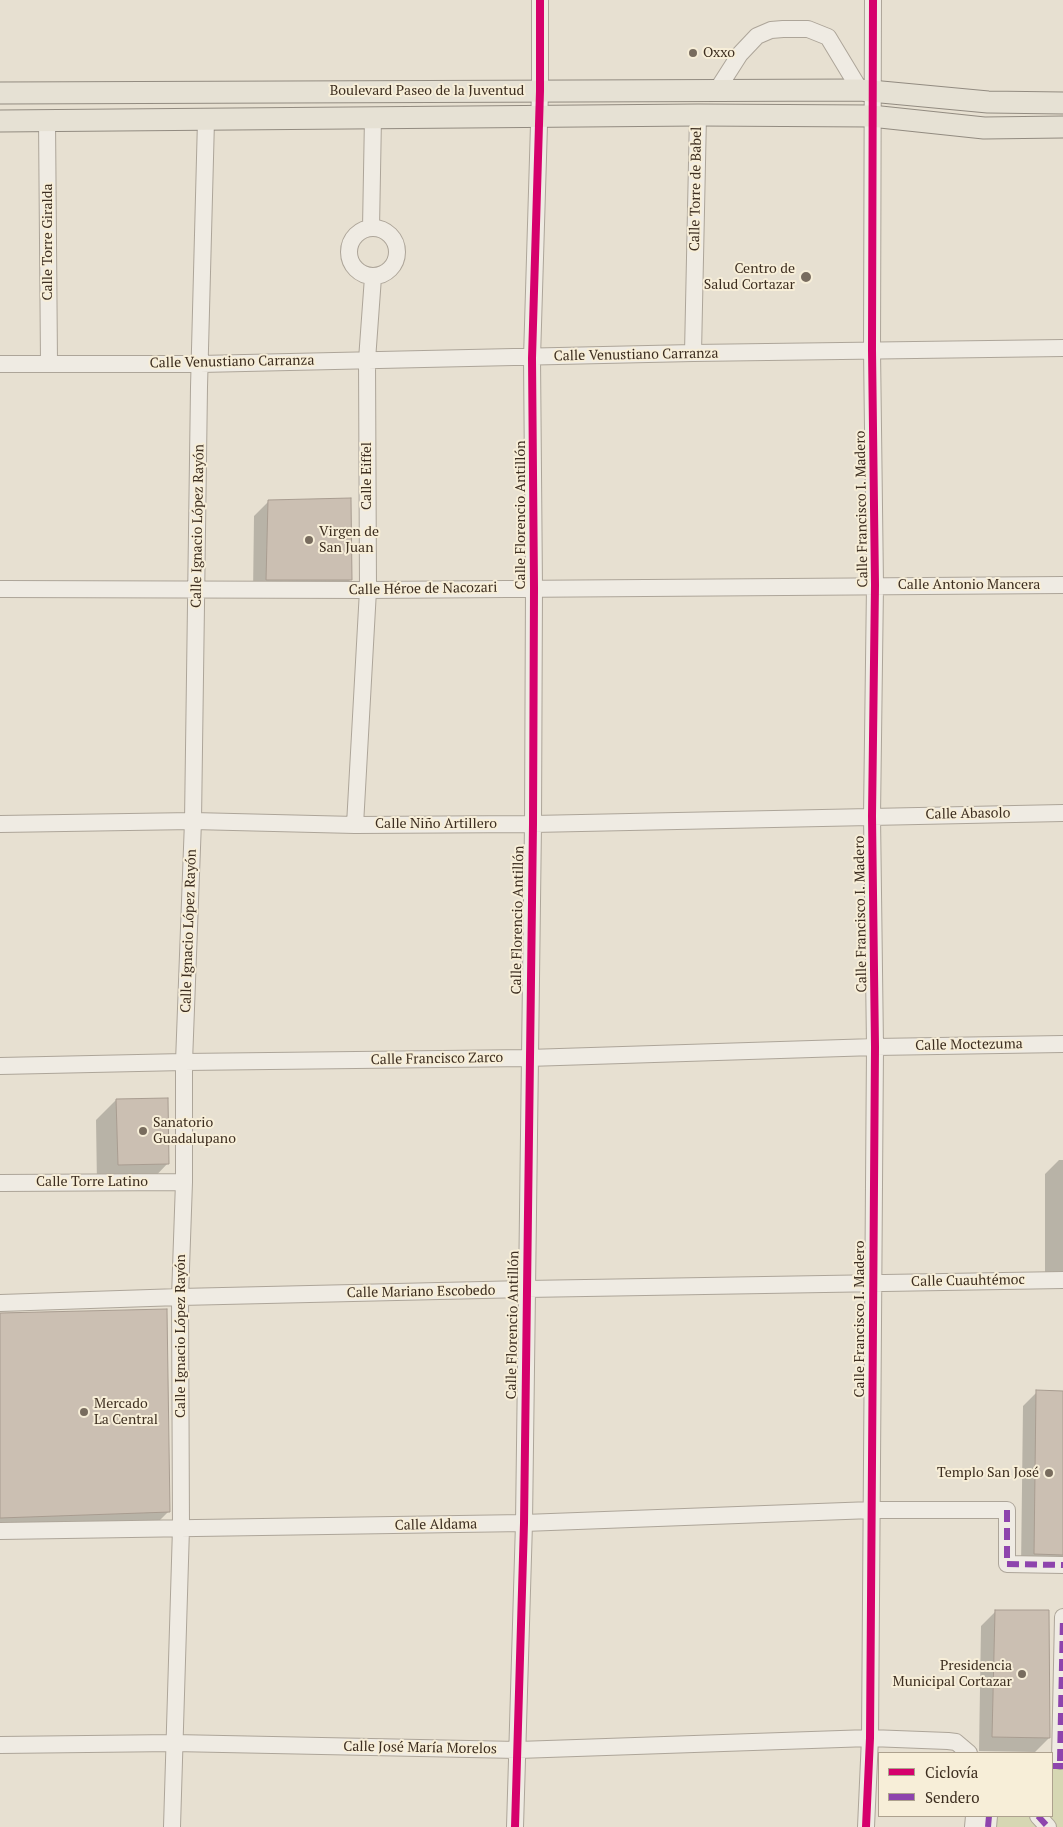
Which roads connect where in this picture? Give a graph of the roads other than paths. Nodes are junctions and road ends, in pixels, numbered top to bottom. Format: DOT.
graph roads {
  1 [pos="540,0"];
  2 [pos="873,0"];
  3 [pos="717,90"];
  4 [pos="866,90"];
  5 [pos="540,91"];
  6 [pos="0,93"];
  7 [pos="1063,103"];
  8 [pos="698,115"];
  9 [pos="871,116"];
  10 [pos="373,117"];
  11 [pos="539,117"];
  12 [pos="47,120"];
  13 [pos="206,120"];
  14 [pos="0,121"];
  15 [pos="1063,127"];
  16 [pos="371,228"];
  17 [pos="373,277"];
  18 [pos="1063,348"];
  19 [pos="872,350"];
  20 [pos="693,353"];
  21 [pos="532,358"];
  22 [pos="367,360"];
  23 [pos="49,363"];
  24 [pos="0,364"];
  25 [pos="200,364"];
  26 [pos="1063,585"];
  27 [pos="875,586"];
  28 [pos="534,588"];
  29 [pos="0,589"];
  30 [pos="368,590"];
  31 [pos="197,591"];
  32 [pos="1063,813"];
  33 [pos="872,816"];
  34 [pos="193,821"];
  35 [pos="0,824"];
  36 [pos="533,824"];
  37 [pos="355,825"];
  38 [pos="1063,1044"];
  39 [pos="875,1046"];
  40 [pos="528,1058"];
  41 [pos="184,1062"];
  42 [pos="0,1066"];
  43 [pos="184,1182"];
  44 [pos="0,1183"];
  45 [pos="1063,1280"];
  46 [pos="873,1282"];
  47 [pos="526,1289"];
  48 [pos="180,1297"];
  49 [pos="0,1303"];
  50 [pos="872,1510"];
  51 [pos="524,1523"];
  52 [pos="181,1528"];
  53 [pos="0,1531"];
  54 [pos="1063,1566"];
  55 [pos="1063,1617"];
  56 [pos="870,1738"];
  57 [pos="174,1743"];
  58 [pos="0,1745"];
  59 [pos="518,1750"];
  60 [pos="968,1752"];
  61 [pos="1058,1763"];
  62 [pos="1039,1817"];
  63 [pos="172,1827"];
  64 [pos="515,1827"];
  65 [pos="866,1827"];
  66 [pos="1048,1827"];
  1 -- 5 [label="street, Calle Florencio Antillón"];
  2 -- 4 [label="street, Calle Francisco I. Madero"];
  3 -- 4 [label="main road, Boulevard Paseo de la Juventud"];
  3 -- 4 [label="street"];
  3 -- 5 [label="main road, Boulevard Paseo de la Juventud"];
  4 -- 7 [label="main road, Boulevard Paseo de la Juventud"];
  4 -- 9 [label="street, Calle Francisco I. Madero"];
  5 -- 6 [label="main road, Boulevard Paseo de la Juventud"];
  5 -- 11 [label="street, Calle Florencio Antillón"];
  8 -- 9 [label="main road, Boulevard Paseo de la Juventud"];
  8 -- 11 [label="main road, Boulevard Paseo de la Juventud"];
  8 -- 20 [label="street, Calle Torre de Babel"];
  9 -- 15 [label="main road, Boulevard Paseo de la Juventud"];
  9 -- 19 [label="street, Calle Francisco I. Madero"];
  10 -- 11 [label="main road, Boulevard Paseo de la Juventud"];
  10 -- 13 [label="main road, Boulevard Paseo de la Juventud"];
  10 -- 16 [label="street"];
  11 -- 21 [label="street, Calle Florencio Antillón"];
  12 -- 13 [label="main road, Boulevard Paseo de la Juventud"];
  12 -- 14 [label="main road, Boulevard Paseo de la Juventud"];
  12 -- 23 [label="street, Calle Torre Giralda"];
  13 -- 25 [label="street, Calle Ignacio López Rayón"];
  16 -- 17 [label="street"];
  16 -- 17 [label="street"];
  17 -- 22 [label="street, Calle Eiffel"];
  18 -- 19 [label="street, Calle Venustiano Carranza"];
  19 -- 20 [label="street, Calle Venustiano Carranza"];
  19 -- 27 [label="street, Calle Francisco I. Madero"];
  20 -- 21 [label="street, Calle Venustiano Carranza"];
  21 -- 22 [label="street, Calle Venustiano Carranza"];
  21 -- 28 [label="street, Calle Florencio Antillón"];
  22 -- 25 [label="street, Calle Venustiano Carranza"];
  22 -- 30 [label="street, Calle Eiffel"];
  23 -- 24 [label="street, Calle Venustiano Carranza"];
  23 -- 25 [label="street, Calle Venustiano Carranza"];
  25 -- 31 [label="street, Calle Ignacio López Rayón"];
  26 -- 27 [label="street, Calle Antonio Mancera"];
  27 -- 28 [label="street, Calle Héroe de Nacozari"];
  27 -- 33 [label="street, Calle Francisco I. Madero"];
  28 -- 30 [label="street, Calle Héroe de Nacozari"];
  28 -- 36 [label="street, Calle Florencio Antillón"];
  29 -- 31 [label="street, Calle Héroe de Nacozari"];
  30 -- 31 [label="street, Calle Héroe de Nacozari"];
  30 -- 37 [label="street, Calle Eiffel"];
  31 -- 34 [label="street, Calle Ignacio López Rayón"];
  32 -- 33 [label="street, Calle Abasolo"];
  33 -- 36 [label="street, Calle Niño Artillero"];
  33 -- 39 [label="street, Calle Francisco I. Madero"];
  34 -- 35 [label="street, Calle Niño Artillero"];
  34 -- 37 [label="street, Calle Niño Artillero"];
  34 -- 41 [label="street, Calle Ignacio López Rayón"];
  36 -- 37 [label="street, Calle Niño Artillero"];
  36 -- 40 [label="street, Calle Florencio Antillón"];
  38 -- 39 [label="street, Calle Moctezuma"];
  39 -- 40 [label="street, Calle Francisco Zarco"];
  39 -- 46 [label="street, Calle Francisco I. Madero"];
  40 -- 41 [label="street, Calle Francisco Zarco"];
  40 -- 47 [label="street, Calle Florencio Antillón"];
  41 -- 42 [label="street, Calle Francisco Zarco"];
  41 -- 43 [label="street, Calle Ignacio López Rayón"];
  43 -- 44 [label="street, Calle Torre Latino"];
  43 -- 48 [label="street, Calle Ignacio López Rayón"];
  45 -- 46 [label="street, Calle Cuauhtémoc"];
  46 -- 47 [label="street, Calle Mariano Escobedo"];
  46 -- 50 [label="street, Calle Francisco I. Madero"];
  47 -- 48 [label="street, Calle Mariano Escobedo"];
  47 -- 51 [label="street, Calle Florencio Antillón"];
  48 -- 49 [label="street, Calle Mariano Escobedo"];
  48 -- 52 [label="street, Calle Ignacio López Rayón"];
  50 -- 51 [label="street, Calle Aldama"];
  50 -- 54 [label="street, Calle Aldama"];
  50 -- 56 [label="street, Calle Francisco I. Madero"];
  51 -- 52 [label="street, Calle Aldama"];
  51 -- 59 [label="street, Calle Florencio Antillón"];
  52 -- 53 [label="street, Calle Aldama"];
  52 -- 57 [label="street, Calle Ignacio López Rayón"];
  55 -- 61 [label="street"];
  56 -- 59 [label="street, Calle José María Morelos"];
  56 -- 60 [label="street, Calle José María Morelos"];
  56 -- 65 [label="street, Calle Francisco I. Madero"];
  57 -- 58 [label="street, Calle José María Morelos"];
  57 -- 59 [label="street, Calle José María Morelos"];
  57 -- 63 [label="street, Calle Ignacio López Rayón"];
  59 -- 64 [label="street, Calle Florencio Antillón"];
  62 -- 66 [label="street"];
}
